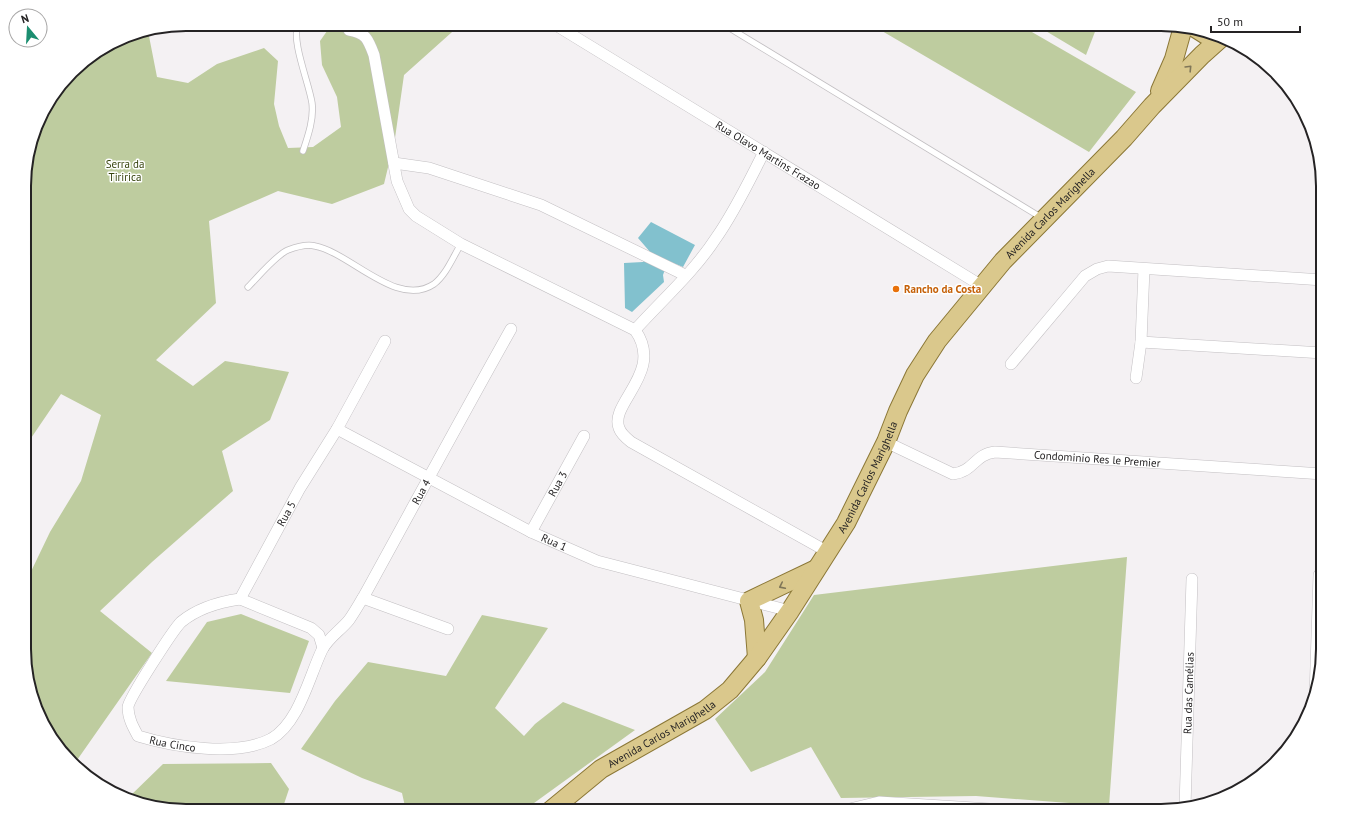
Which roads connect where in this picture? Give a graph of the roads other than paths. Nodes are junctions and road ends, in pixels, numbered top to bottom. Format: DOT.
graph roads {
  1 [pos="296,31"];
  2 [pos="355,31"];
  3 [pos="565,31"];
  4 [pos="735,31"];
  5 [pos="1181,32"];
  6 [pos="1216,41"];
  7 [pos="1152,106"];
  8 [pos="303,151"];
  9 [pos="764,152"];
  10 [pos="394,163"];
  11 [pos="1044,219"];
  12 [pos="461,244"];
  13 [pos="1144,269"];
  14 [pos="685,275"];
  15 [pos="1316,280"];
  16 [pos="982,286"];
  17 [pos="248,287"];
  18 [pos="511,329"];
  19 [pos="635,330"];
  20 [pos="385,341"];
  21 [pos="1141,342"];
  22 [pos="1316,353"];
  23 [pos="1011,364"];
  24 [pos="1136,378"];
  25 [pos="337,429"];
  26 [pos="584,436"];
  27 [pos="886,442"];
  28 [pos="1316,474"];
  29 [pos="428,476"];
  30 [pos="531,532"];
  31 [pos="828,552"];
  32 [pos="817,569"];
  33 [pos="1192,579"];
  34 [pos="363,598"];
  35 [pos="240,599"];
  36 [pos="749,601"];
  37 [pos="790,611"];
  38 [pos="448,629"];
  39 [pos="323,648"];
  40 [pos="757,658"];
  41 [pos="1185,802"];
  42 [pos="559,804"];
  43 [pos="866,804"];
  44 [pos="911,804"];
  1 -- 8 [label="lane"];
  2 -- 10 [label="street"];
  3 -- 9 [label="street, Rua Olavo Martins Frazao"];
  4 -- 11 [label="lane"];
  5 -- 7 [label="main road, Avenida Carlos Marighella"];
  7 -- 6 [label="main road, Avenida Carlos Marighella, one-way"];
  7 -- 11 [label="main road, Avenida Carlos Marighella"];
  9 -- 14 [label="street"];
  9 -- 16 [label="street, Rua Olavo Martins Frazao"];
  10 -- 12 [label="street"];
  10 -- 14 [label="street"];
  11 -- 16 [label="main road, Avenida Carlos Marighella"];
  12 -- 17 [label="lane"];
  12 -- 19 [label="street"];
  13 -- 15 [label="street"];
  13 -- 21 [label="street"];
  13 -- 23 [label="street"];
  14 -- 19 [label="street"];
  16 -- 27 [label="main road, Avenida Carlos Marighella"];
  18 -- 29 [label="street, Rua 4"];
  19 -- 31 [label="street"];
  20 -- 25 [label="street, Rua 5"];
  21 -- 22 [label="street"];
  21 -- 24 [label="street"];
  25 -- 29 [label="street, Rua 1"];
  25 -- 35 [label="street, Rua 5"];
  26 -- 30 [label="street, Rua 3"];
  27 -- 28 [label="street, Condominio Res le Premier"];
  27 -- 31 [label="main road, Avenida Carlos Marighella"];
  29 -- 30 [label="street, Rua 1"];
  29 -- 34 [label="street, Rua 4"];
  30 -- 36 [label="street, Rua 1"];
  31 -- 32 [label="main road, Avenida Carlos Marighella"];
  32 -- 36 [label="main road, one-way"];
  32 -- 37 [label="main road, Avenida Carlos Marighella"];
  33 -- 41 [label="street, Rua das Camélias"];
  34 -- 38 [label="street"];
  34 -- 39 [label="street, Rua 4"];
  35 -- 39 [label="street"];
  35 -- 39 [label="street, Rua Cinco"];
  36 -- 37 [label="street, Rua 1"];
  36 -- 40 [label="main road"];
  37 -- 40 [label="main road, Avenida Carlos Marighella"];
  40 -- 42 [label="main road, Avenida Carlos Marighella"];
  43 -- 44 [label="street"];
}
